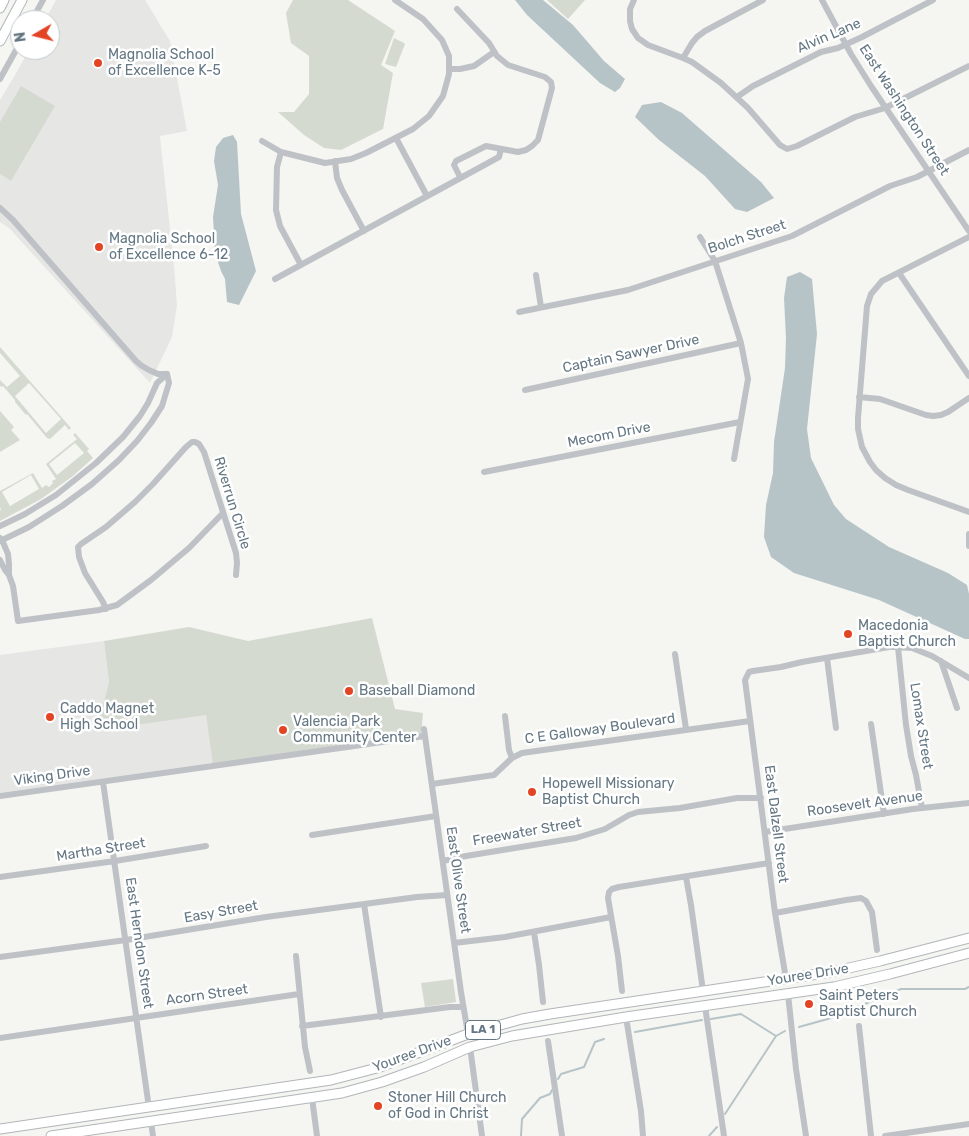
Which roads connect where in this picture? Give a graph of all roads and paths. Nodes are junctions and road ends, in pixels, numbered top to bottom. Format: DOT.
graph roads {
  1 [pos="4,0"];
  2 [pos="22,0"];
  3 [pos="395,0"];
  4 [pos="634,0"];
  5 [pos="763,0"];
  6 [pos="822,0"];
  7 [pos="933,0"];
  8 [pos="0,8"];
  9 [pos="457,9"];
  10 [pos="0,41"];
  11 [pos="846,44"];
  12 [pos="494,52"];
  13 [pos="683,58"];
  14 [pos="10,60"];
  15 [pos="969,66"];
  16 [pos="449,69"];
  17 [pos="0,79"];
  18 [pos="737,97"];
  19 [pos="886,108"];
  20 [pos="396,138"];
  21 [pos="262,140"];
  22 [pos="501,149"];
  23 [pos="969,150"];
  24 [pos="281,152"];
  25 [pos="335,161"];
  26 [pos="928,171"];
  27 [pos="460,178"];
  28 [pos="427,196"];
  29 [pos="0,208"];
  30 [pos="364,230"];
  31 [pos="969,231"];
  32 [pos="700,236"];
  33 [pos="969,237"];
  34 [pos="715,261"];
  35 [pos="301,265"];
  36 [pos="899,273"];
  37 [pos="536,275"];
  38 [pos="276,279"];
  39 [pos="541,307"];
  40 [pos="519,312"];
  41 [pos="741,343"];
  42 [pos="167,374"];
  43 [pos="969,376"];
  44 [pos="525,390"];
  45 [pos="859,397"];
  46 [pos="969,398"];
  47 [pos="740,422"];
  48 [pos="734,459"];
  49 [pos="484,472"];
  50 [pos="969,512"];
  51 [pos="223,513"];
  52 [pos="0,526"];
  53 [pos="969,534"];
  54 [pos="1,540"];
  55 [pos="969,546"];
  56 [pos="0,560"];
  57 [pos="9,575"];
  58 [pos="236,575"];
  59 [pos="106,609"];
  60 [pos="898,647"];
  61 [pos="675,654"];
  62 [pos="827,658"];
  63 [pos="941,661"];
  64 [pos="969,678"];
  65 [pos="956,708"];
  66 [pos="505,716"];
  67 [pos="750,721"];
  68 [pos="871,724"];
  69 [pos="836,728"];
  70 [pos="686,730"];
  71 [pos="425,733"];
  72 [pos="512,758"];
  73 [pos="105,782"];
  74 [pos="432,784"];
  75 [pos="0,796"];
  76 [pos="760,798"];
  77 [pos="969,803"];
  78 [pos="922,808"];
  79 [pos="884,814"];
  80 [pos="436,816"];
  81 [pos="765,832"];
  82 [pos="312,835"];
  83 [pos="206,846"];
  84 [pos="115,861"];
  85 [pos="442,861"];
  86 [pos="769,863"];
  87 [pos="686,877"];
  88 [pos="0,878"];
  89 [pos="447,895"];
  90 [pos="364,904"];
  91 [pos="776,913"];
  92 [pos="611,917"];
  93 [pos="534,932"];
  94 [pos="969,938"];
  95 [pos="126,940"];
  96 [pos="454,943"];
  97 [pos="877,950"];
  98 [pos="969,954"];
  99 [pos="296,956"];
  100 [pos="0,957"];
  101 [pos="786,979"];
  102 [pos="622,991"];
  103 [pos="703,991"];
  104 [pos="299,994"];
  105 [pos="788,994"];
  106 [pos="543,1002"];
  107 [pos="705,1006"];
  108 [pos="463,1007"];
  109 [pos="381,1017"];
  110 [pos="626,1017"];
  111 [pos="137,1018"];
  112 [pos="302,1026"];
  113 [pos="858,1026"];
  114 [pos="468,1034"];
  115 [pos="0,1038"];
  116 [pos="548,1040"];
  117 [pos="470,1047"];
  118 [pos="310,1071"];
  119 [pos="312,1098"];
  120 [pos="149,1108"];
  121 [pos="151,1122"];
  122 [pos="969,1124"];
  123 [pos="0,1129"];
  124 [pos="51,1136"];
  125 [pos="153,1136"];
  126 [pos="317,1136"];
  127 [pos="482,1136"];
  128 [pos="562,1136"];
  129 [pos="643,1136"];
  130 [pos="724,1136"];
  131 [pos="806,1136"];
  132 [pos="870,1136"];
  133 [pos="885,1136"];
  1 -- 8 [label="main road"];
  2 -- 10 [label="main road"];
  3 -- 16 [label="street"];
  4 -- 13 [label="street"];
  5 -- 13 [label="street"];
  6 -- 11 [label="street, East Washington Street"];
  7 -- 11 [label="street, Alvin Lane"];
  9 -- 12 [label="street"];
  11 -- 18 [label="street, Alvin Lane"];
  11 -- 19 [label="street, East Washington Street"];
  12 -- 16 [label="street"];
  12 -- 22 [label="street"];
  13 -- 18 [label="street"];
  14 -- 17 [label="street"];
  15 -- 19 [label="street"];
  16 -- 20 [label="street"];
  18 -- 19 [label="street"];
  19 -- 26 [label="street, East Washington Street"];
  20 -- 25 [label="street"];
  20 -- 28 [label="street"];
  21 -- 24 [label="street"];
  22 -- 27 [label="street"];
  22 -- 27 [label="street"];
  23 -- 26 [label="street, Bolch Street"];
  24 -- 25 [label="street"];
  24 -- 35 [label="street"];
  25 -- 30 [label="street"];
  26 -- 31 [label="street, East Washington Street"];
  26 -- 34 [label="street, Bolch Street"];
  27 -- 28 [label="street"];
  28 -- 30 [label="street"];
  29 -- 42 [label="street"];
  30 -- 35 [label="street"];
  32 -- 34 [label="street"];
  33 -- 36 [label="street"];
  34 -- 39 [label="street, Bolch Street"];
  34 -- 41 [label="street"];
  35 -- 38 [label="street"];
  36 -- 43 [label="street"];
  36 -- 45 [label="street"];
  37 -- 39 [label="street"];
  39 -- 40 [label="street, Bolch Street"];
  41 -- 44 [label="street, Captain Sawyer Drive"];
  41 -- 47 [label="street"];
  42 -- 52 [label="street"];
  42 -- 54 [label="street"];
  45 -- 46 [label="street"];
  45 -- 50 [label="street"];
  47 -- 48 [label="street"];
  47 -- 49 [label="street, Mecom Drive"];
  51 -- 58 [label="street, Riverrun Circle"];
  51 -- 59 [label="street"];
  51 -- 59 [label="street, Riverrun Circle"];
  53 -- 55 [label="street"];
  54 -- 57 [label="street"];
  56 -- 57 [label="street"];
  57 -- 59 [label="street"];
  60 -- 62 [label="street"];
  60 -- 63 [label="street"];
  60 -- 78 [label="street, Lomax Street"];
  61 -- 70 [label="street"];
  62 -- 67 [label="street, East Dalzell Street"];
  62 -- 69 [label="street"];
  63 -- 64 [label="street"];
  63 -- 65 [label="street"];
  66 -- 72 [label="street"];
  67 -- 70 [label="street, C E Galloway Boulevard"];
  67 -- 76 [label="street, East Dalzell Street"];
  68 -- 79 [label="street"];
  70 -- 72 [label="street, C E Galloway Boulevard"];
  71 -- 73 [label="street, Viking Drive"];
  71 -- 74 [label="street, East Olive Street"];
  72 -- 74 [label="street, C E Galloway Boulevard"];
  73 -- 75 [label="street, Viking Drive"];
  73 -- 84 [label="street, East Herndon Street"];
  74 -- 80 [label="street, East Olive Street"];
  76 -- 81 [label="street, East Dalzell Street"];
  76 -- 85 [label="street, Freewater Street"];
  77 -- 78 [label="street, Roosevelt Avenue"];
  78 -- 79 [label="street, Roosevelt Avenue"];
  79 -- 81 [label="street, Roosevelt Avenue"];
  80 -- 82 [label="street"];
  80 -- 85 [label="street, East Olive Street"];
  81 -- 86 [label="street, East Dalzell Street"];
  83 -- 84 [label="street, Martha Street"];
  84 -- 88 [label="street, Martha Street"];
  84 -- 95 [label="street, East Herndon Street"];
  85 -- 89 [label="street, East Olive Street"];
  86 -- 87 [label="street"];
  86 -- 91 [label="street, East Dalzell Street"];
  87 -- 92 [label="street"];
  87 -- 103 [label="street"];
  89 -- 90 [label="street, Easy Street"];
  89 -- 96 [label="street, East Olive Street"];
  90 -- 95 [label="street, Easy Street"];
  90 -- 109 [label="street"];
  91 -- 97 [label="street"];
  91 -- 101 [label="street, East Dalzell Street"];
  92 -- 93 [label="street"];
  92 -- 102 [label="street"];
  93 -- 96 [label="street"];
  93 -- 106 [label="street"];
  94 -- 101 [label="main road, Youree Drive / LA 1"];
  95 -- 100 [label="street, Easy Street"];
  95 -- 111 [label="street, East Herndon Street"];
  96 -- 108 [label="street, East Olive Street"];
  98 -- 105 [label="main road, Youree Drive / LA 1"];
  99 -- 104 [label="street"];
  101 -- 103 [label="main road, Youree Drive / LA 1"];
  101 -- 105 [label="main road"];
  103 -- 114 [label="main road, Youree Drive / LA 1"];
  104 -- 111 [label="street, Acorn Street"];
  104 -- 112 [label="street"];
  105 -- 107 [label="main road, Youree Drive / LA 1"];
  105 -- 131 [label="street"];
  107 -- 110 [label="main road, Youree Drive / LA 1"];
  107 -- 130 [label="street"];
  108 -- 109 [label="street"];
  108 -- 114 [label="street, East Olive Street"];
  109 -- 112 [label="street"];
  110 -- 117 [label="main road, Youree Drive / LA 1"];
  110 -- 129 [label="street"];
  111 -- 115 [label="street, Acorn Street"];
  111 -- 120 [label="street, East Herndon Street"];
  112 -- 118 [label="street"];
  113 -- 132 [label="street"];
  114 -- 117 [label="main road"];
  114 -- 120 [label="main road, Youree Drive / LA 1"];
  116 -- 128 [label="street"];
  117 -- 119 [label="main road, Youree Drive / LA 1"];
  117 -- 127 [label="street"];
  119 -- 121 [label="main road, Youree Drive / LA 1"];
  119 -- 126 [label="street"];
  120 -- 121 [label="main road"];
  120 -- 123 [label="main road, Youree Drive / LA 1"];
  121 -- 124 [label="main road, Youree Drive / LA 1"];
  121 -- 125 [label="street"];
  122 -- 133 [label="street"];
}
